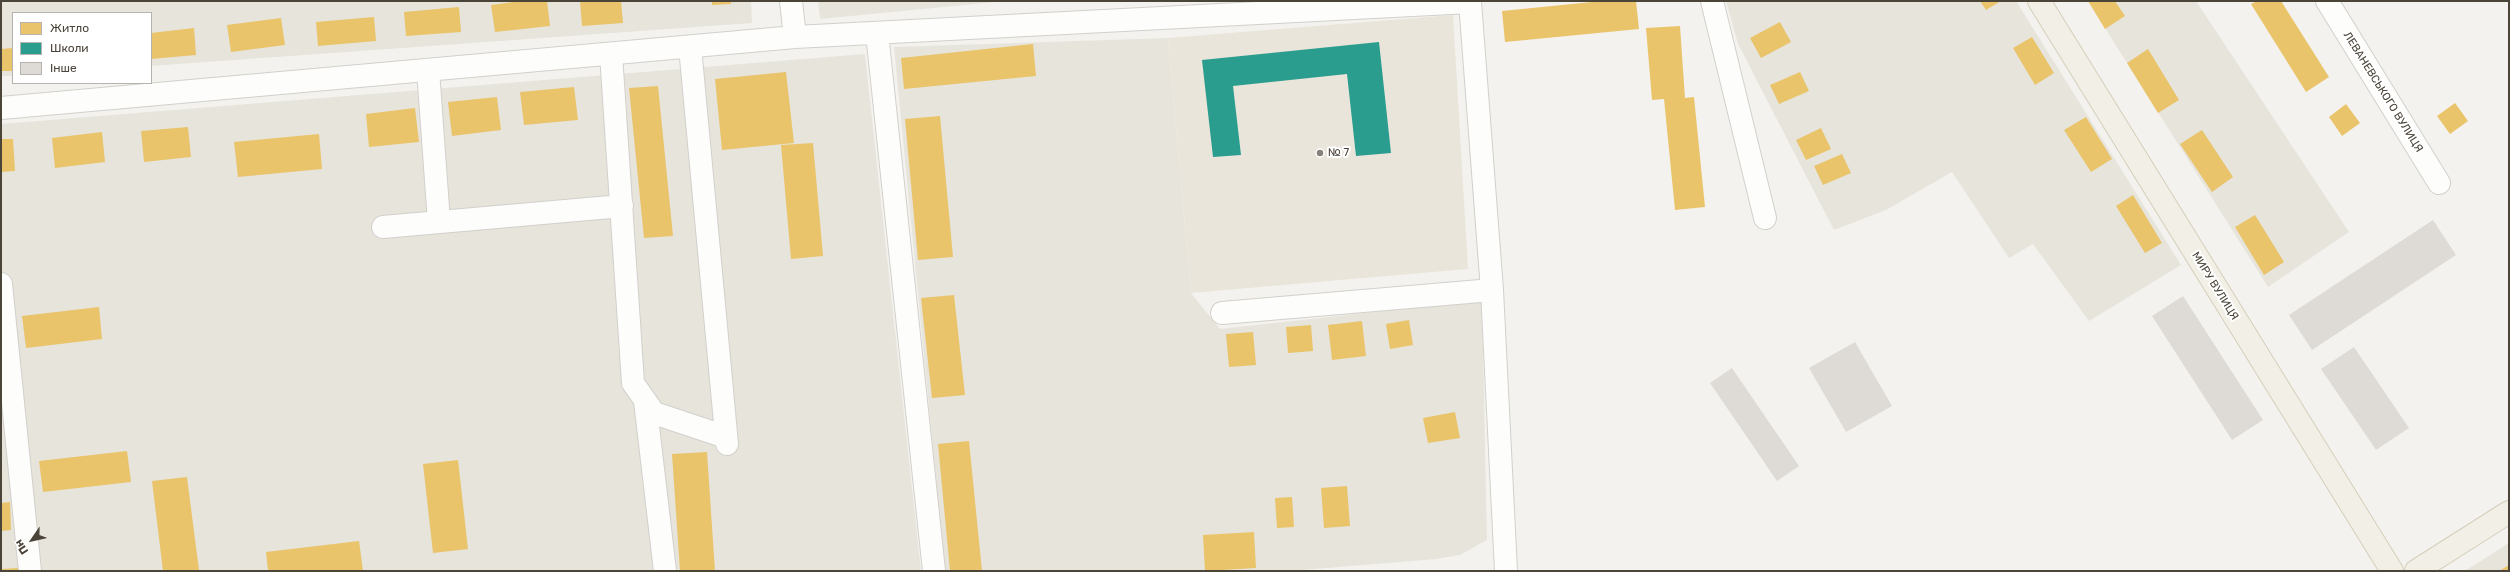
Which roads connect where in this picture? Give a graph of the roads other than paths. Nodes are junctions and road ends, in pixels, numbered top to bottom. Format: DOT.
graph roads {
  1 [pos="791,1"];
  2 [pos="1472,1"];
  3 [pos="1712,1"];
  4 [pos="2038,1"];
  5 [pos="2327,1"];
  6 [pos="877,33"];
  7 [pos="795,37"];
  8 [pos="690,47"];
  9 [pos="611,54"];
  10 [pos="428,70"];
  11 [pos="1,108"];
  12 [pos="2439,183"];
  13 [pos="622,206"];
  14 [pos="1765,218"];
  15 [pos="440,222"];
  16 [pos="383,227"];
  17 [pos="1,284"];
  18 [pos="1492,290"];
  19 [pos="1222,313"];
  20 [pos="645,401"];
  21 [pos="2509,512"];
  22 [pos="30,571"];
  23 [pos="665,571"];
  24 [pos="934,571"];
  25 [pos="1506,571"];
  26 [pos="2392,571"];
  27 [pos="2416,571"];
  1 -- 7 [label="street"];
  2 -- 6 [label="street"];
  2 -- 18 [label="street"];
  3 -- 14 [label="street"];
  4 -- 26 [label="main road, МИРУ ВУЛИЦЯ"];
  5 -- 12 [label="street, ЛЕВАНЕВСЬКОГО ВУЛИЦЯ"];
  6 -- 7 [label="street"];
  6 -- 24 [label="street"];
  7 -- 8 [label="street"];
  8 -- 9 [label="street"];
  8 -- 20 [label="street"];
  9 -- 10 [label="street"];
  9 -- 13 [label="street"];
  10 -- 11 [label="street"];
  10 -- 15 [label="street"];
  13 -- 15 [label="street"];
  13 -- 20 [label="street"];
  15 -- 16 [label="street"];
  17 -- 22 [label="street"];
  18 -- 19 [label="street"];
  18 -- 25 [label="street"];
  20 -- 23 [label="street"];
  21 -- 27 [label="main road"];
}
